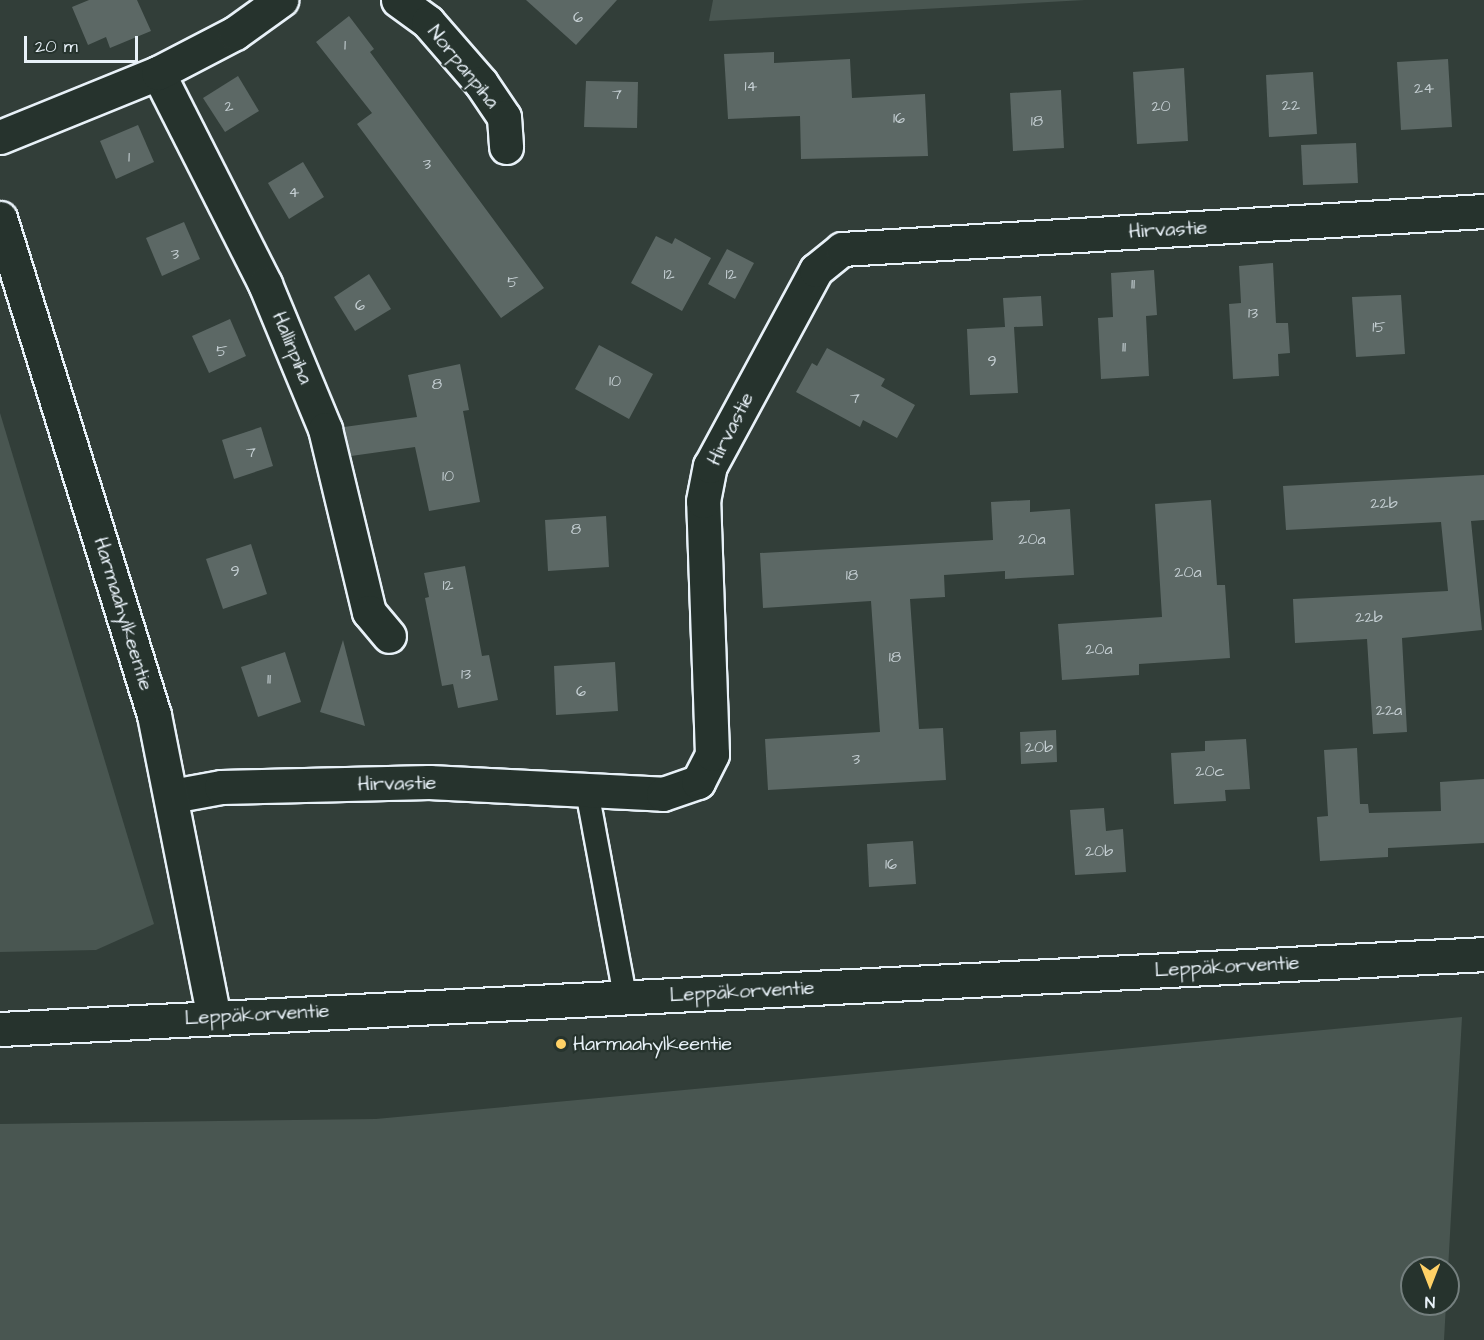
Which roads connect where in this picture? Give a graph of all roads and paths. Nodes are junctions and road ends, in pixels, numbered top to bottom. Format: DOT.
graph roads {
  1 [pos="281,0"];
  2 [pos="398,0"];
  3 [pos="158,73"];
  4 [pos="0,137"];
  5 [pos="506,147"];
  6 [pos="1484,211"];
  7 [pos="0,218"];
  8 [pos="389,636"];
  9 [pos="587,791"];
  10 [pos="172,796"];
  11 [pos="1484,954"];
  12 [pos="625,997"];
  13 [pos="214,1017"];
  14 [pos="0,1029"];
  1 -- 3 [label="street"];
  2 -- 5 [label="street, Norpanpiha"];
  3 -- 4 [label="street"];
  3 -- 8 [label="street, Hallinpiha"];
  6 -- 9 [label="street, Hirvastie"];
  7 -- 10 [label="street, Harmaahylkeentie"];
  9 -- 10 [label="street, Hirvastie"];
  9 -- 12 [label="lane"];
  10 -- 13 [label="street, Harmaahylkeentie"];
  11 -- 12 [label="street, Leppäkorventie"];
  12 -- 13 [label="street, Leppäkorventie"];
  13 -- 14 [label="street, Leppäkorventie"];
}
